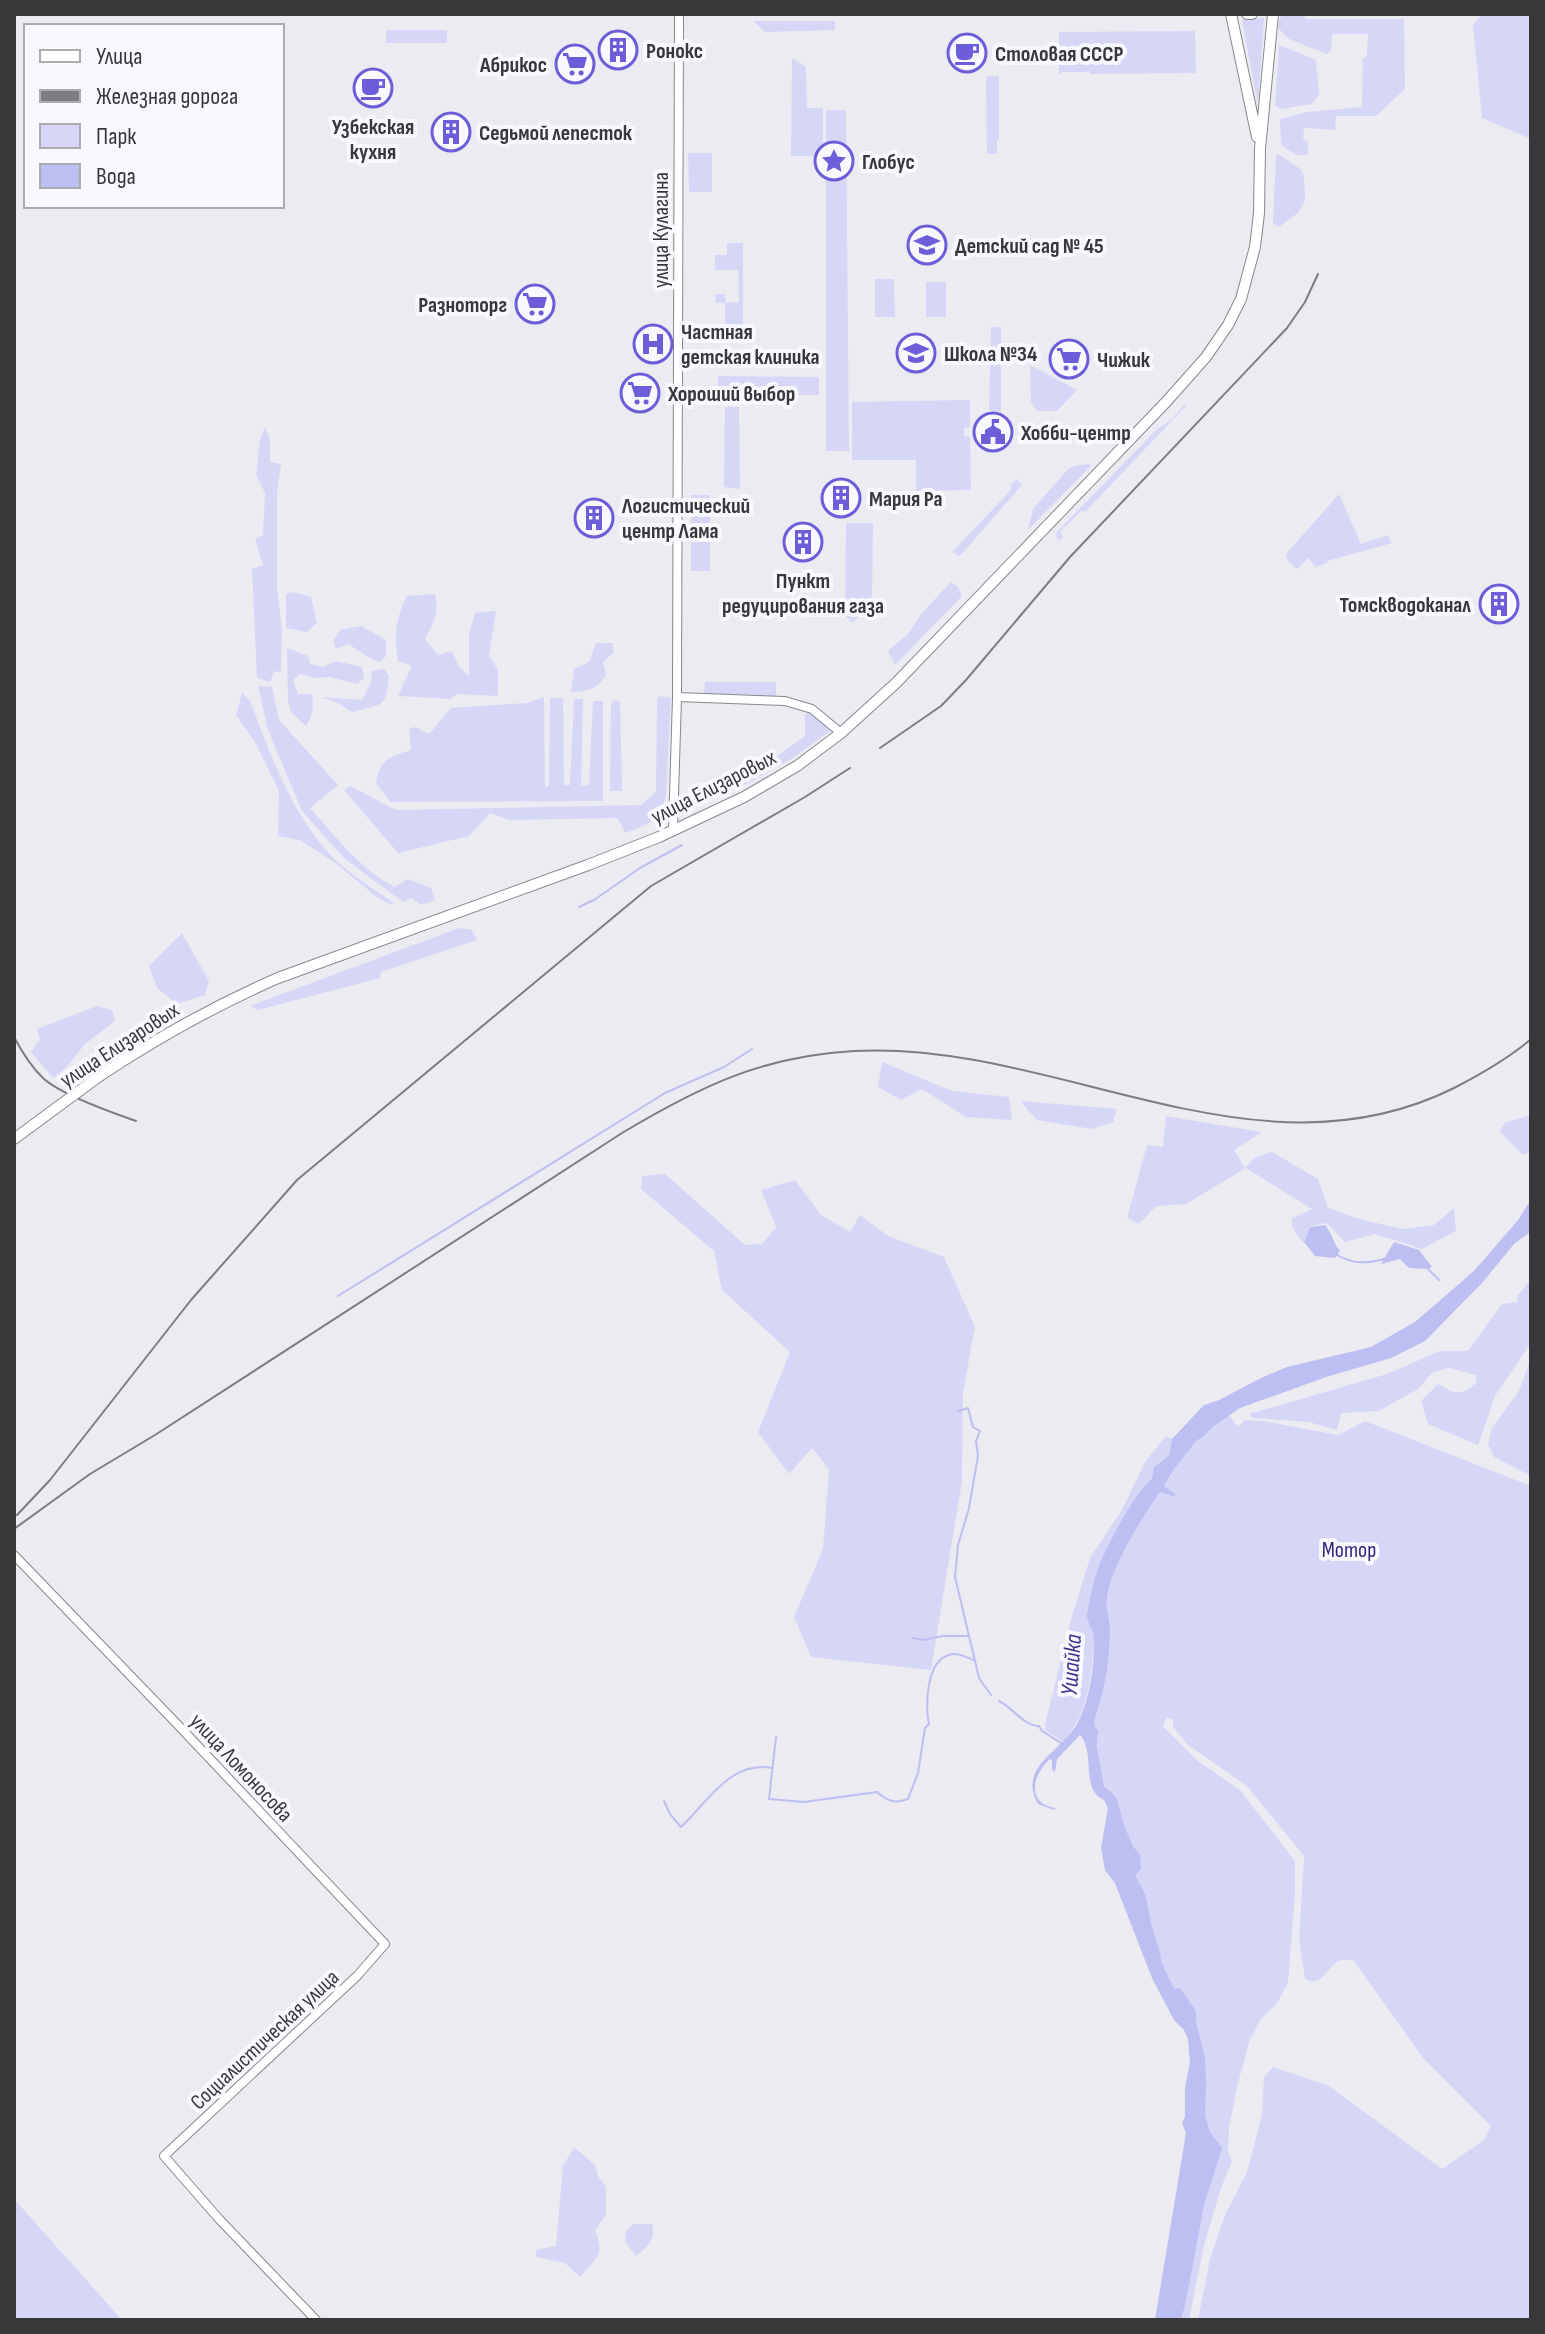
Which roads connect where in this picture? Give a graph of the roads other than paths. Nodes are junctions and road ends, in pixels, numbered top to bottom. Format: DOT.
graph roads {
  1 [pos="679,14"];
  2 [pos="1231,14"];
  3 [pos="1273,14"];
  4 [pos="1260,149"];
  5 [pos="677,697"];
  6 [pos="841,733"];
  7 [pos="673,829"];
  8 [pos="14,1139"];
  9 [pos="14,1555"];
  10 [pos="385,1944"];
  11 [pos="316,2320"];
  1 -- 5 [label="street, улица Кулагина"];
  2 -- 4 [label="main road, улица Елизаровых"];
  3 -- 4 [label="main road, улица Елизаровых"];
  4 -- 6 [label="main road, улица Елизаровых"];
  5 -- 6 [label="street"];
  5 -- 7 [label="street, улица Кулагина"];
  6 -- 7 [label="main road, улица Елизаровых"];
  7 -- 8 [label="main road, улица Елизаровых, bridge"];
  9 -- 10 [label="street, улица Ломоносова"];
  10 -- 11 [label="street, Социалистическая улица"];
}
